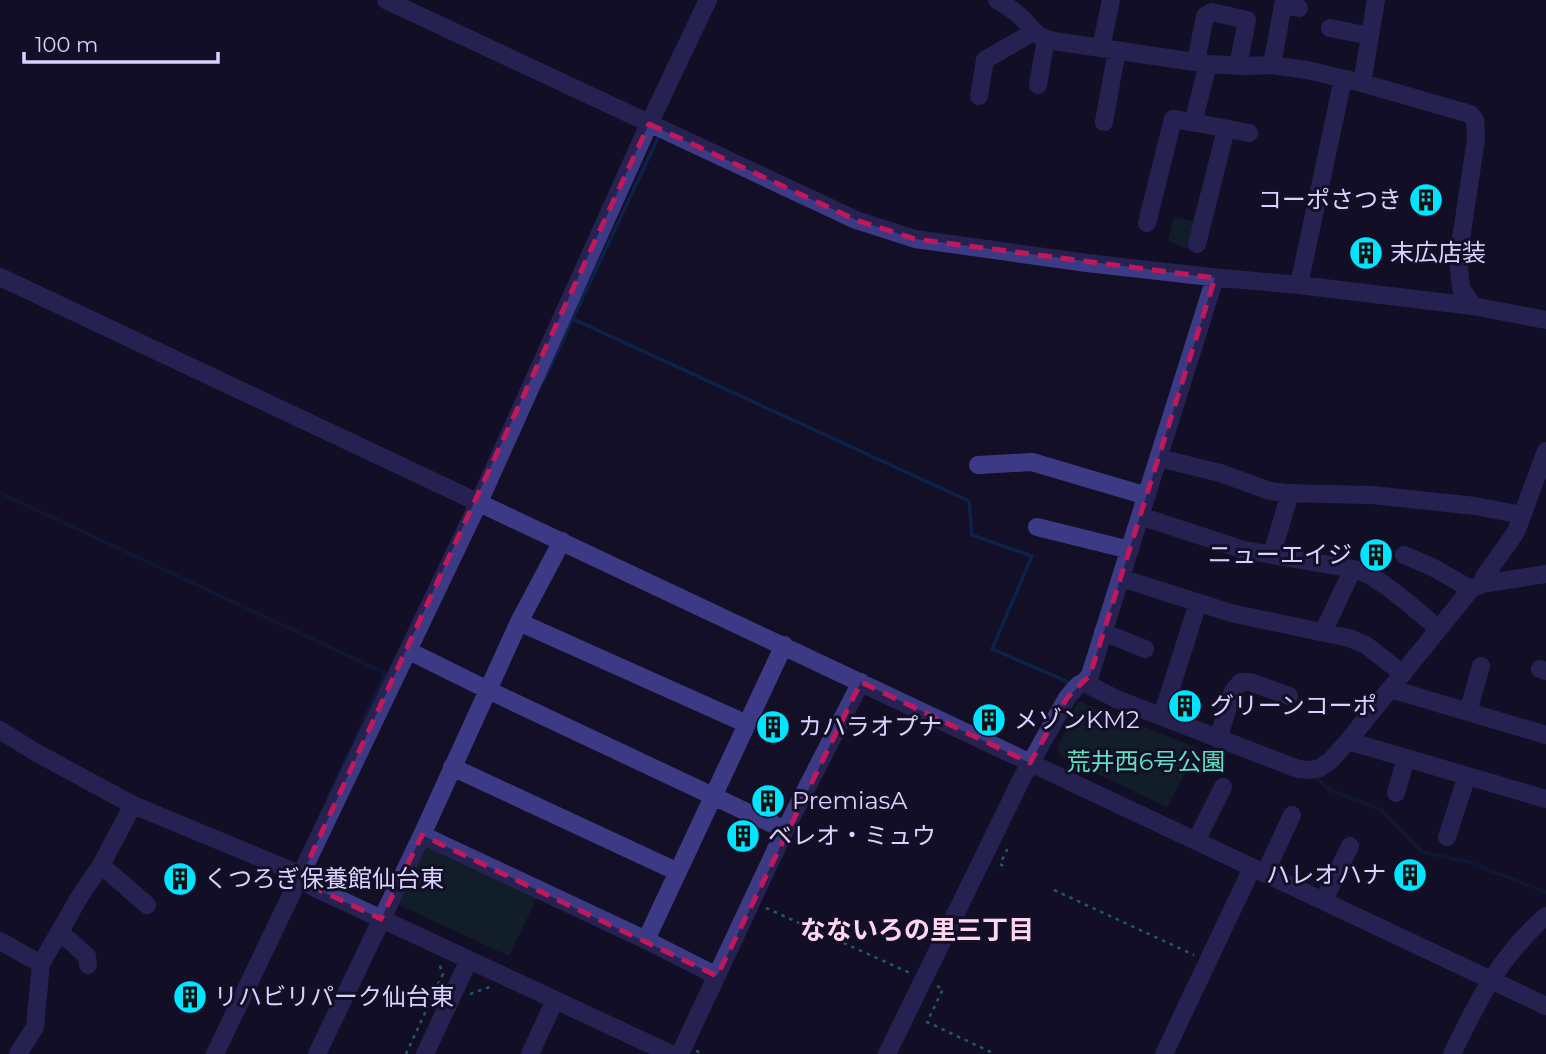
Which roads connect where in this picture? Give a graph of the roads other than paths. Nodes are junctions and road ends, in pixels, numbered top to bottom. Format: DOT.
graph roads {
  1 [pos="386,0"];
  2 [pos="708,0"];
  3 [pos="997,0"];
  4 [pos="1111,0"];
  5 [pos="1377,0"];
  6 [pos="1299,8"];
  7 [pos="1330,28"];
  8 [pos="1040,35"];
  9 [pos="1370,36"];
  10 [pos="1110,49"];
  11 [pos="1202,63"];
  12 [pos="1272,65"];
  13 [pos="1238,66"];
  14 [pos="1343,79"];
  15 [pos="1362,83"];
  16 [pos="1038,85"];
  17 [pos="979,96"];
  18 [pos="1104,122"];
  19 [pos="1197,123"];
  20 [pos="649,124"];
  21 [pos="1226,129"];
  22 [pos="1248,133"];
  23 [pos="1147,223"];
  24 [pos="1197,244"];
  25 [pos="0,277"];
  26 [pos="1215,278"];
  27 [pos="1299,285"];
  28 [pos="1473,306"];
  29 [pos="1546,320"];
  30 [pos="1546,452"];
  31 [pos="1159,458"];
  32 [pos="978,465"];
  33 [pos="1540,487"];
  34 [pos="1290,492"];
  35 [pos="1147,496"];
  36 [pos="479,502"];
  37 [pos="1522,515"];
  38 [pos="1140,516"];
  39 [pos="1037,527"];
  40 [pos="562,541"];
  41 [pos="1130,550"];
  42 [pos="1272,554"];
  43 [pos="1404,555"];
  44 [pos="1353,569"];
  45 [pos="1546,574"];
  46 [pos="1121,579"];
  47 [pos="1476,586"];
  48 [pos="1198,603"];
  49 [pos="519,622"];
  50 [pos="1439,629"];
  51 [pos="1103,632"];
  52 [pos="1323,632"];
  53 [pos="784,645"];
  54 [pos="1145,649"];
  55 [pos="409,651"];
  56 [pos="1481,666"];
  57 [pos="1403,674"];
  58 [pos="861,682"];
  59 [pos="1078,686"];
  60 [pos="1391,689"];
  61 [pos="488,690"];
  62 [pos="1289,696"];
  63 [pos="1468,712"];
  64 [pos="1162,716"];
  65 [pos="747,724"];
  66 [pos="0,730"];
  67 [pos="1546,735"];
  68 [pos="1218,738"];
  69 [pos="1348,741"];
  70 [pos="1406,758"];
  71 [pos="1030,763"];
  72 [pos="452,767"];
  73 [pos="1467,776"];
  74 [pos="1223,788"];
  75 [pos="1396,793"];
  76 [pos="714,795"];
  77 [pos="1546,799"];
  78 [pos="132,805"];
  79 [pos="1292,815"];
  80 [pos="785,830"];
  81 [pos="422,835"];
  82 [pos="1447,837"];
  83 [pos="1196,841"];
  84 [pos="1350,846"];
  85 [pos="101,865"];
  86 [pos="1258,870"];
  87 [pos="678,872"];
  88 [pos="297,873"];
  89 [pos="1324,900"];
  90 [pos="147,905"];
  91 [pos="1546,916"];
  92 [pos="381,919"];
  93 [pos="60,932"];
  94 [pos="646,940"];
  95 [pos="0,941"];
  96 [pos="469,960"];
  97 [pos="41,964"];
  98 [pos="88,965"];
  99 [pos="717,976"];
  100 [pos="1490,980"];
  101 [pos="555,1000"];
  102 [pos="1546,1006"];
  103 [pos="18,1054"];
  104 [pos="215,1054"];
  105 [pos="317,1054"];
  106 [pos="425,1054"];
  107 [pos="530,1054"];
  108 [pos="671,1054"];
  109 [pos="680,1054"];
  110 [pos="887,1054"];
  111 [pos="1164,1054"];
  112 [pos="1452,1054"];
  1 -- 20 [label="street"];
  2 -- 20 [label="street"];
  3 -- 8 [label="street"];
  4 -- 10 [label="street"];
  5 -- 9 [label="street"];
  6 -- 12 [label="street"];
  7 -- 9 [label="street"];
  8 -- 10 [label="street"];
  8 -- 16 [label="street"];
  8 -- 17 [label="street"];
  9 -- 15 [label="street"];
  10 -- 11 [label="street"];
  10 -- 18 [label="street"];
  11 -- 13 [label="street"];
  11 -- 13 [label="street"];
  11 -- 19 [label="street"];
  12 -- 13 [label="street"];
  12 -- 14 [label="street"];
  14 -- 15 [label="street"];
  14 -- 27 [label="street"];
  15 -- 28 [label="street"];
  19 -- 21 [label="street"];
  19 -- 23 [label="street"];
  20 -- 26 [label="street"];
  20 -- 36 [label="street"];
  21 -- 22 [label="street"];
  21 -- 24 [label="street"];
  25 -- 36 [label="street"];
  26 -- 27 [label="street"];
  26 -- 31 [label="street"];
  27 -- 28 [label="street"];
  28 -- 29 [label="street"];
  30 -- 33 [label="street"];
  31 -- 34 [label="street"];
  31 -- 35 [label="street"];
  32 -- 35 [label="street"];
  33 -- 37 [label="street"];
  34 -- 37 [label="street"];
  34 -- 42 [label="street"];
  35 -- 38 [label="street"];
  36 -- 40 [label="street"];
  36 -- 55 [label="street"];
  37 -- 47 [label="street"];
  38 -- 41 [label="street"];
  38 -- 42 [label="street"];
  39 -- 41 [label="street"];
  40 -- 49 [label="street"];
  40 -- 53 [label="street"];
  41 -- 46 [label="street"];
  42 -- 44 [label="street"];
  43 -- 47 [label="street"];
  44 -- 50 [label="street"];
  44 -- 52 [label="street"];
  45 -- 47 [label="street"];
  46 -- 48 [label="street"];
  46 -- 51 [label="street"];
  47 -- 50 [label="street"];
  48 -- 52 [label="street"];
  48 -- 64 [label="street"];
  49 -- 61 [label="street"];
  49 -- 65 [label="street"];
  50 -- 57 [label="street"];
  51 -- 54 [label="street"];
  51 -- 59 [label="street"];
  52 -- 57 [label="street"];
  53 -- 58 [label="street"];
  53 -- 65 [label="street"];
  55 -- 61 [label="street"];
  55 -- 88 [label="street"];
  56 -- 63 [label="street"];
  57 -- 60 [label="street"];
  58 -- 71 [label="street"];
  58 -- 80 [label="street"];
  59 -- 64 [label="street"];
  59 -- 71 [label="street"];
  60 -- 63 [label="street"];
  60 -- 69 [label="street"];
  61 -- 72 [label="street"];
  61 -- 76 [label="street"];
  62 -- 68 [label="street"];
  63 -- 67 [label="street"];
  64 -- 68 [label="street"];
  65 -- 76 [label="street"];
  66 -- 78 [label="street"];
  68 -- 69 [label="street"];
  69 -- 70 [label="street"];
  70 -- 73 [label="street"];
  70 -- 75 [label="street"];
  71 -- 83 [label="street"];
  71 -- 110 [label="street"];
  72 -- 81 [label="street"];
  72 -- 87 [label="street"];
  73 -- 77 [label="street"];
  73 -- 82 [label="street"];
  74 -- 83 [label="street"];
  76 -- 80 [label="street"];
  76 -- 87 [label="street"];
  78 -- 85 [label="street"];
  78 -- 88 [label="street"];
  79 -- 86 [label="street"];
  80 -- 99 [label="street"];
  81 -- 92 [label="street"];
  81 -- 94 [label="street"];
  83 -- 86 [label="street"];
  84 -- 89 [label="street"];
  85 -- 90 [label="street"];
  85 -- 93 [label="street"];
  86 -- 89 [label="street"];
  86 -- 111 [label="street"];
  87 -- 94 [label="street"];
  88 -- 92 [label="street"];
  88 -- 104 [label="street"];
  89 -- 100 [label="street"];
  91 -- 100 [label="street"];
  92 -- 96 [label="street"];
  92 -- 105 [label="street"];
  93 -- 97 [label="street"];
  93 -- 98 [label="street"];
  94 -- 99 [label="street"];
  95 -- 97 [label="street"];
  96 -- 101 [label="street"];
  96 -- 106 [label="street"];
  97 -- 103 [label="street"];
  99 -- 109 [label="street"];
  100 -- 102 [label="street"];
  100 -- 112 [label="street"];
  101 -- 107 [label="street"];
  101 -- 108 [label="street"];
}
